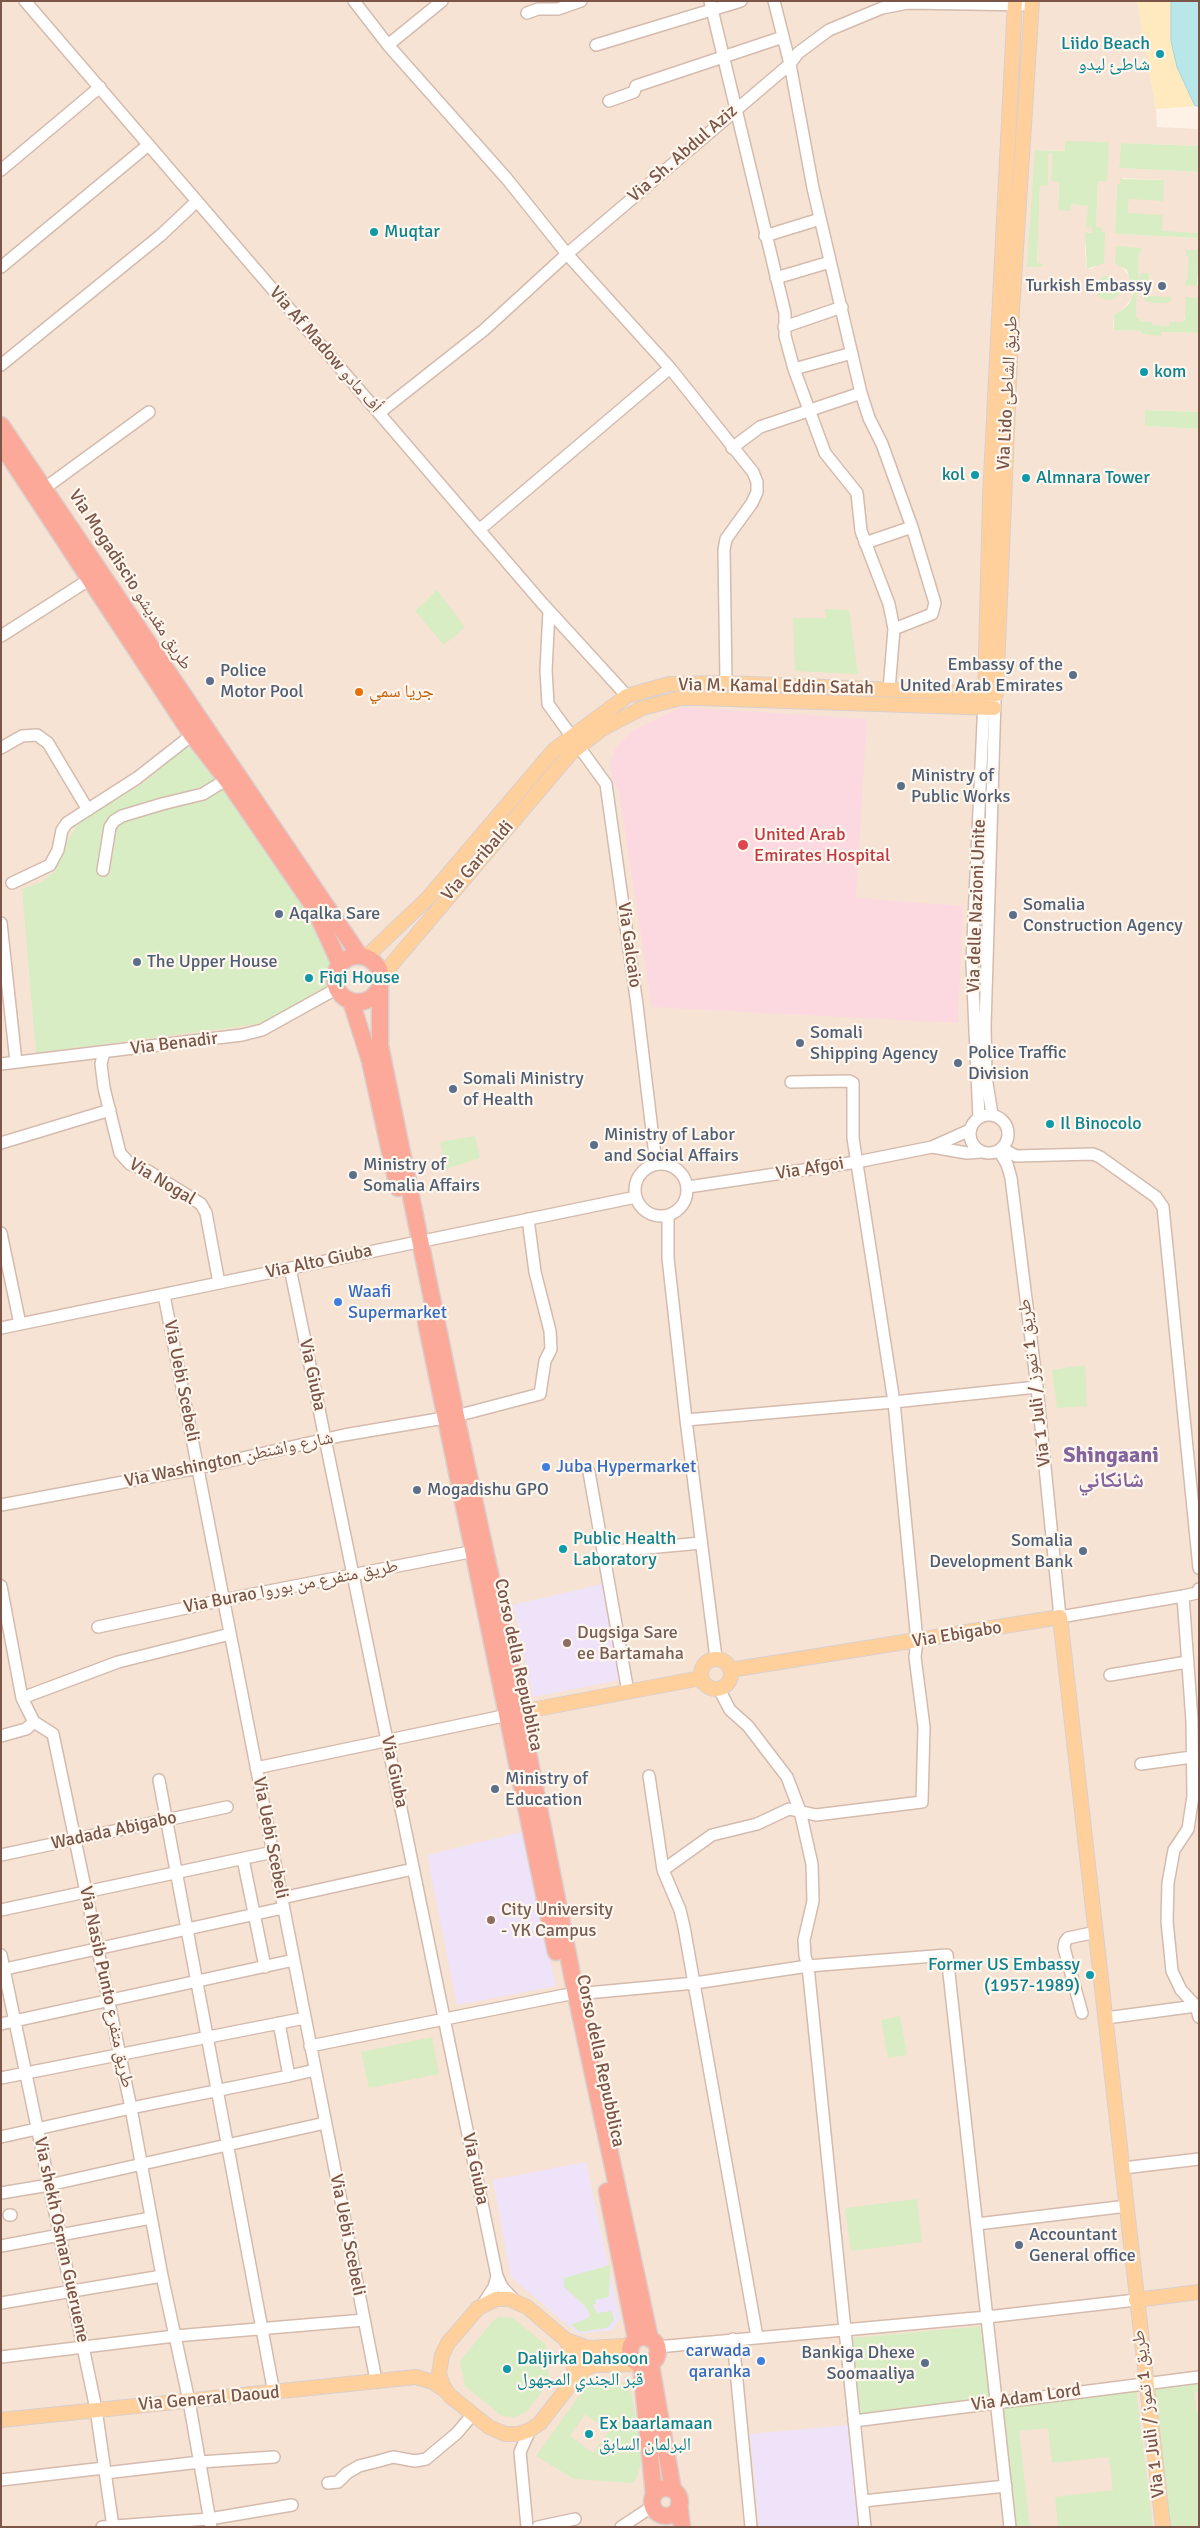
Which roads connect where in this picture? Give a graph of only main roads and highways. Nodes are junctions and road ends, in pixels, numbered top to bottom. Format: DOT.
graph roads {
  1 [pos="1015,3"];
  2 [pos="1032,3"];
  3 [pos="1,425"];
  4 [pos="1,444"];
  5 [pos="996,499"];
  6 [pos="68,533"];
  7 [pos="110,598"];
  8 [pos="699,683"];
  9 [pos="698,698"];
  10 [pos="990,701"];
  11 [pos="574,742"];
  12 [pos="232,776"];
  13 [pos="363,957"];
  14 [pos="340,964"];
  15 [pos="380,981"];
  16 [pos="351,1002"];
  17 [pos="416,1242"];
  18 [pos="1060,1617"];
  19 [pos="730,1670"];
  20 [pos="701,1678"];
  21 [pos="514,1713"];
  22 [pos="1199,2292"];
  23 [pos="1136,2300"];
  24 [pos="566,2340"];
  25 [pos="644,2342"];
  26 [pos="444,2349"];
  27 [pos="643,2364"];
  28 [pos="416,2376"];
  29 [pos="568,2388"];
  30 [pos="446,2391"];
  31 [pos="1,2420"];
  32 [pos="676,2496"];
  33 [pos="658,2510"];
  34 [pos="682,2527"];
  35 [pos="1162,2527"];
  1 -- 5 [label="main road, Via Lido طريق الشاطئ"];
  2 -- 5 [label="main road, Via Lido طريق الشاطئ"];
  3 -- 6 [label="highway, Via Mogadiscio طريق مقديشو"];
  4 -- 6 [label="highway, Via Mogadiscio طريق مقديشو"];
  5 -- 10 [label="main road, Via Lido طريق الشاطئ"];
  5 -- 10 [label="main road, Via Lido طريق الشاطئ"];
  6 -- 7 [label="highway, Via Mogadiscio طريق مقديشو"];
  6 -- 7 [label="highway, Via Mogadiscio طريق مقديشو"];
  7 -- 12 [label="highway, Via Mogadiscio طريق مقديشو"];
  7 -- 12 [label="highway, Via Mogadiscio طريق مقديشو"];
  8 -- 9 [label="main road"];
  8 -- 10 [label="main road, Via M. Kamal Eddin Satah"];
  8 -- 11 [label="main road, Via M. Kamal Eddin Satah"];
  9 -- 10 [label="main road, Via M. Kamal Eddin Satah"];
  9 -- 11 [label="main road, Via M. Kamal Eddin Satah"];
  11 -- 13 [label="main road, Via Garibaldi"];
  11 -- 15 [label="main road, Via Garibaldi"];
  12 -- 13 [label="highway, Via Mogadiscio طريق مقديشو"];
  12 -- 14 [label="highway, Via Mogadiscio طريق مقديشو"];
  13 -- 14 [label="highway"];
  13 -- 15 [label="highway"];
  14 -- 16 [label="highway"];
  15 -- 16 [label="highway"];
  15 -- 17 [label="highway"];
  16 -- 17 [label="highway"];
  17 -- 21 [label="highway"];
  18 -- 19 [label="main road, Via Ebigabo"];
  18 -- 23 [label="main road, Via 1 Juli / طريق 1 تموز"];
  19 -- 20 [label="main road"];
  19 -- 20 [label="main road"];
  20 -- 21 [label="main road"];
  21 -- 25 [label="highway"];
  22 -- 23 [label="main road"];
  23 -- 35 [label="main road, Via 1 Juli / طريق 1 تموز"];
  24 -- 25 [label="main road"];
  24 -- 26 [label="main road"];
  24 -- 29 [label="main road"];
  25 -- 27 [label="highway"];
  25 -- 27 [label="highway"];
  26 -- 28 [label="main road"];
  26 -- 30 [label="main road"];
  27 -- 29 [label="main road"];
  27 -- 32 [label="highway"];
  27 -- 33 [label="highway"];
  28 -- 30 [label="main road"];
  28 -- 31 [label="main road, Via General Daoud"];
  29 -- 30 [label="main road"];
  32 -- 33 [label="highway"];
  32 -- 33 [label="highway"];
  32 -- 34 [label="highway"];
}
